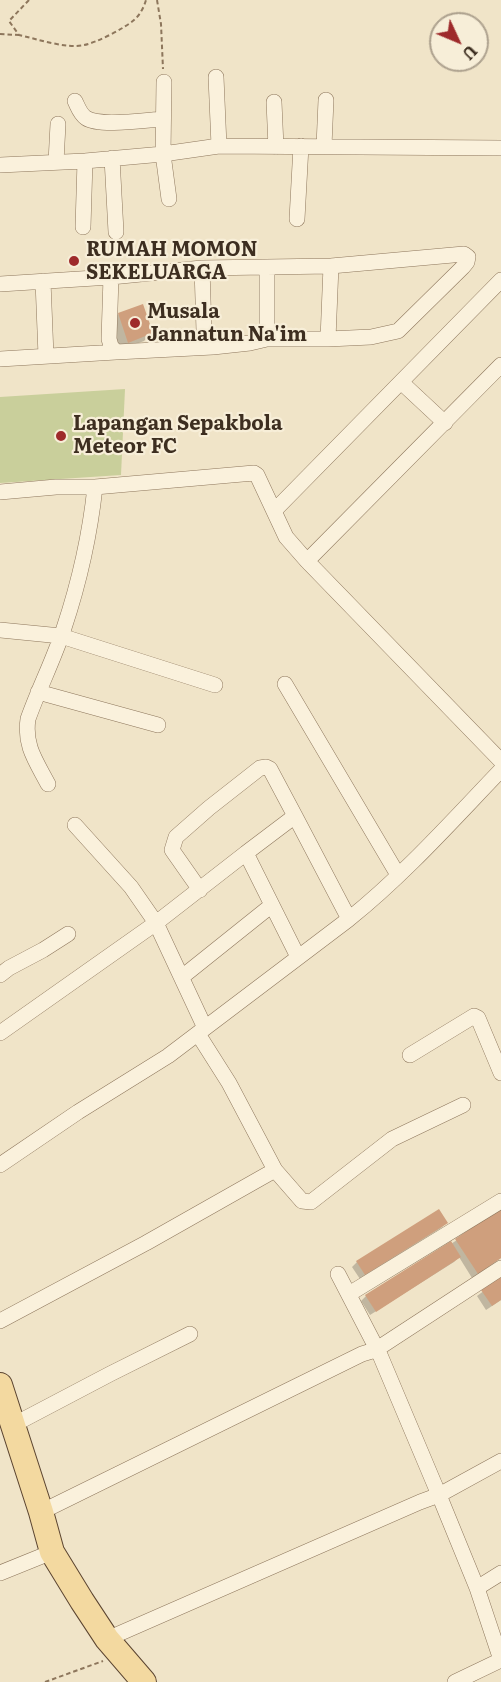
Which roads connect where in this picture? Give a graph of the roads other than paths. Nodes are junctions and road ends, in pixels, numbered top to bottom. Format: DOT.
graph roads {
  1 [pos="216,77"];
  2 [pos="164,82"];
  3 [pos="326,100"];
  4 [pos="75,101"];
  5 [pos="274,102"];
  6 [pos="164,119"];
  7 [pos="58,124"];
  8 [pos="219,146"];
  9 [pos="300,146"];
  10 [pos="324,146"];
  11 [pos="276,147"];
  12 [pos="501,148"];
  13 [pos="163,154"];
  14 [pos="112,158"];
  15 [pos="85,161"];
  16 [pos="56,162"];
  17 [pos="0,165"];
  18 [pos="170,199"];
  19 [pos="297,219"];
  20 [pos="83,227"];
  21 [pos="116,232"];
  22 [pos="331,266"];
  23 [pos="267,267"];
  24 [pos="202,268"];
  25 [pos="111,277"];
  26 [pos="501,280"];
  27 [pos="43,281"];
  28 [pos="0,284"];
  29 [pos="267,339"];
  30 [pos="328,339"];
  31 [pos="213,347"];
  32 [pos="116,352"];
  33 [pos="45,356"];
  34 [pos="0,360"];
  35 [pos="501,365"];
  36 [pos="401,382"];
  37 [pos="445,423"];
  38 [pos="94,487"];
  39 [pos="0,492"];
  40 [pos="274,511"];
  41 [pos="307,561"];
  42 [pos="0,630"];
  43 [pos="61,636"];
  44 [pos="285,684"];
  45 [pos="215,685"];
  46 [pos="38,692"];
  47 [pos="158,725"];
  48 [pos="501,761"];
  49 [pos="501,770"];
  50 [pos="48,784"];
  51 [pos="295,816"];
  52 [pos="75,825"];
  53 [pos="246,853"];
  54 [pos="398,875"];
  55 [pos="200,890"];
  56 [pos="272,905"];
  57 [pos="349,920"];
  58 [pos="156,923"];
  59 [pos="68,934"];
  60 [pos="297,957"];
  61 [pos="0,975"];
  62 [pos="182,977"];
  63 [pos="201,1031"];
  64 [pos="0,1033"];
  65 [pos="410,1055"];
  66 [pos="501,1073"];
  67 [pos="463,1105"];
  68 [pos="0,1165"];
  69 [pos="275,1170"];
  70 [pos="501,1201"];
  71 [pos="501,1268"];
  72 [pos="338,1274"];
  73 [pos="349,1294"];
  74 [pos="0,1321"];
  75 [pos="190,1334"];
  76 [pos="379,1352"];
  77 [pos="0,1385"];
  78 [pos="13,1425"];
  79 [pos="501,1461"];
  80 [pos="439,1496"];
  81 [pos="41,1512"];
  82 [pos="52,1552"];
  83 [pos="0,1573"];
  84 [pos="501,1573"];
  85 [pos="477,1588"];
  86 [pos="113,1646"];
  87 [pos="501,1660"];
  88 [pos="144,1682"];
  89 [pos="455,1682"];
  1 -- 8 [label="street"];
  2 -- 6 [label="street"];
  3 -- 10 [label="street"];
  4 -- 6 [label="street"];
  5 -- 11 [label="street"];
  6 -- 13 [label="street"];
  7 -- 16 [label="street"];
  8 -- 11 [label="street"];
  8 -- 13 [label="street"];
  9 -- 10 [label="street"];
  9 -- 11 [label="street"];
  9 -- 19 [label="street"];
  10 -- 12 [label="street"];
  13 -- 14 [label="street"];
  13 -- 18 [label="street"];
  14 -- 15 [label="street"];
  14 -- 21 [label="street"];
  15 -- 16 [label="street"];
  15 -- 20 [label="street"];
  16 -- 17 [label="street"];
  22 -- 23 [label="street"];
  22 -- 30 [label="street"];
  22 -- 30 [label="street"];
  23 -- 24 [label="street"];
  23 -- 29 [label="street"];
  24 -- 25 [label="street"];
  24 -- 31 [label="street"];
  25 -- 27 [label="street"];
  25 -- 32 [label="street"];
  26 -- 36 [label="street"];
  27 -- 28 [label="street"];
  27 -- 33 [label="street"];
  29 -- 30 [label="street"];
  29 -- 31 [label="street"];
  31 -- 32 [label="street"];
  32 -- 33 [label="street"];
  33 -- 34 [label="street"];
  35 -- 37 [label="street"];
  36 -- 37 [label="street"];
  36 -- 40 [label="street"];
  37 -- 41 [label="street"];
  38 -- 39 [label="street"];
  38 -- 40 [label="street"];
  38 -- 43 [label="street"];
  40 -- 41 [label="street"];
  41 -- 48 [label="street"];
  42 -- 43 [label="street"];
  43 -- 45 [label="street"];
  43 -- 46 [label="street"];
  44 -- 54 [label="street"];
  46 -- 47 [label="street"];
  46 -- 50 [label="street"];
  49 -- 54 [label="street"];
  51 -- 53 [label="street"];
  51 -- 55 [label="street"];
  51 -- 57 [label="street"];
  52 -- 58 [label="street"];
  53 -- 55 [label="street"];
  53 -- 56 [label="street"];
  54 -- 57 [label="street"];
  55 -- 58 [label="street"];
  56 -- 60 [label="street"];
  56 -- 62 [label="street"];
  57 -- 60 [label="street"];
  58 -- 62 [label="street"];
  58 -- 64 [label="street"];
  59 -- 61 [label="street"];
  60 -- 63 [label="street"];
  62 -- 63 [label="street"];
  63 -- 68 [label="street"];
  63 -- 69 [label="street"];
  65 -- 66 [label="street"];
  67 -- 69 [label="street"];
  69 -- 74 [label="street"];
  70 -- 73 [label="street"];
  71 -- 76 [label="street"];
  72 -- 73 [label="street"];
  73 -- 76 [label="street"];
  75 -- 78 [label="street"];
  76 -- 80 [label="street"];
  76 -- 81 [label="street"];
  77 -- 78 [label="main road"];
  78 -- 81 [label="main road"];
  79 -- 80 [label="street"];
  80 -- 85 [label="street"];
  80 -- 86 [label="street"];
  81 -- 82 [label="main road"];
  82 -- 83 [label="street"];
  82 -- 86 [label="main road"];
  84 -- 85 [label="street"];
  85 -- 87 [label="street"];
  86 -- 88 [label="main road"];
  87 -- 89 [label="street"];
}
